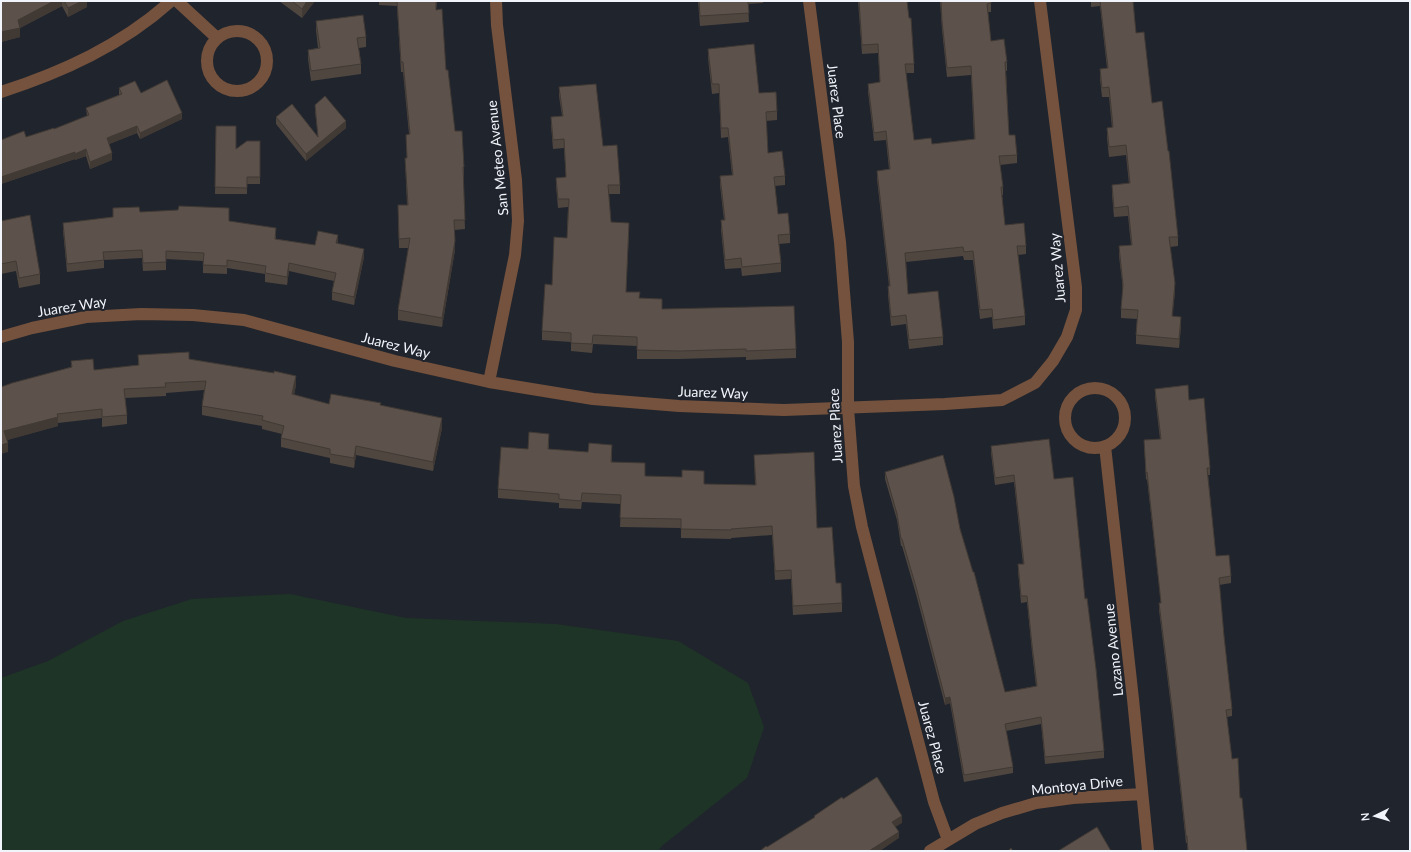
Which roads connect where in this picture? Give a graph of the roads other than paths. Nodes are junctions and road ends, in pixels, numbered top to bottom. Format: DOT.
graph roads {
  1 [pos="171,1"];
  2 [pos="177,1"];
  3 [pos="496,1"];
  4 [pos="809,1"];
  5 [pos="1040,1"];
  6 [pos="217,38"];
  7 [pos="1,92"];
  8 [pos="1,337"];
  9 [pos="489,382"];
  10 [pos="848,408"];
  11 [pos="1106,446"];
  12 [pos="1142,794"];
  13 [pos="948,840"];
  14 [pos="930,851"];
  15 [pos="1148,851"];
  1 -- 7 [label="street"];
  2 -- 6 [label="street"];
  3 -- 9 [label="street, San Meteo Avenue"];
  4 -- 10 [label="street, Juarez Place"];
  5 -- 10 [label="street, Juarez Way"];
  6 -- 6 [label="street"];
  8 -- 9 [label="street, Juarez Way"];
  9 -- 10 [label="street, Juarez Way"];
  10 -- 13 [label="street, Juarez Place"];
  11 -- 11 [label="street"];
  11 -- 12 [label="street, Lozano Avenue"];
  12 -- 13 [label="street, Montoya Drive"];
  12 -- 15 [label="street, Lozano Avenue"];
  13 -- 14 [label="street, Montoya Drive"];
}
